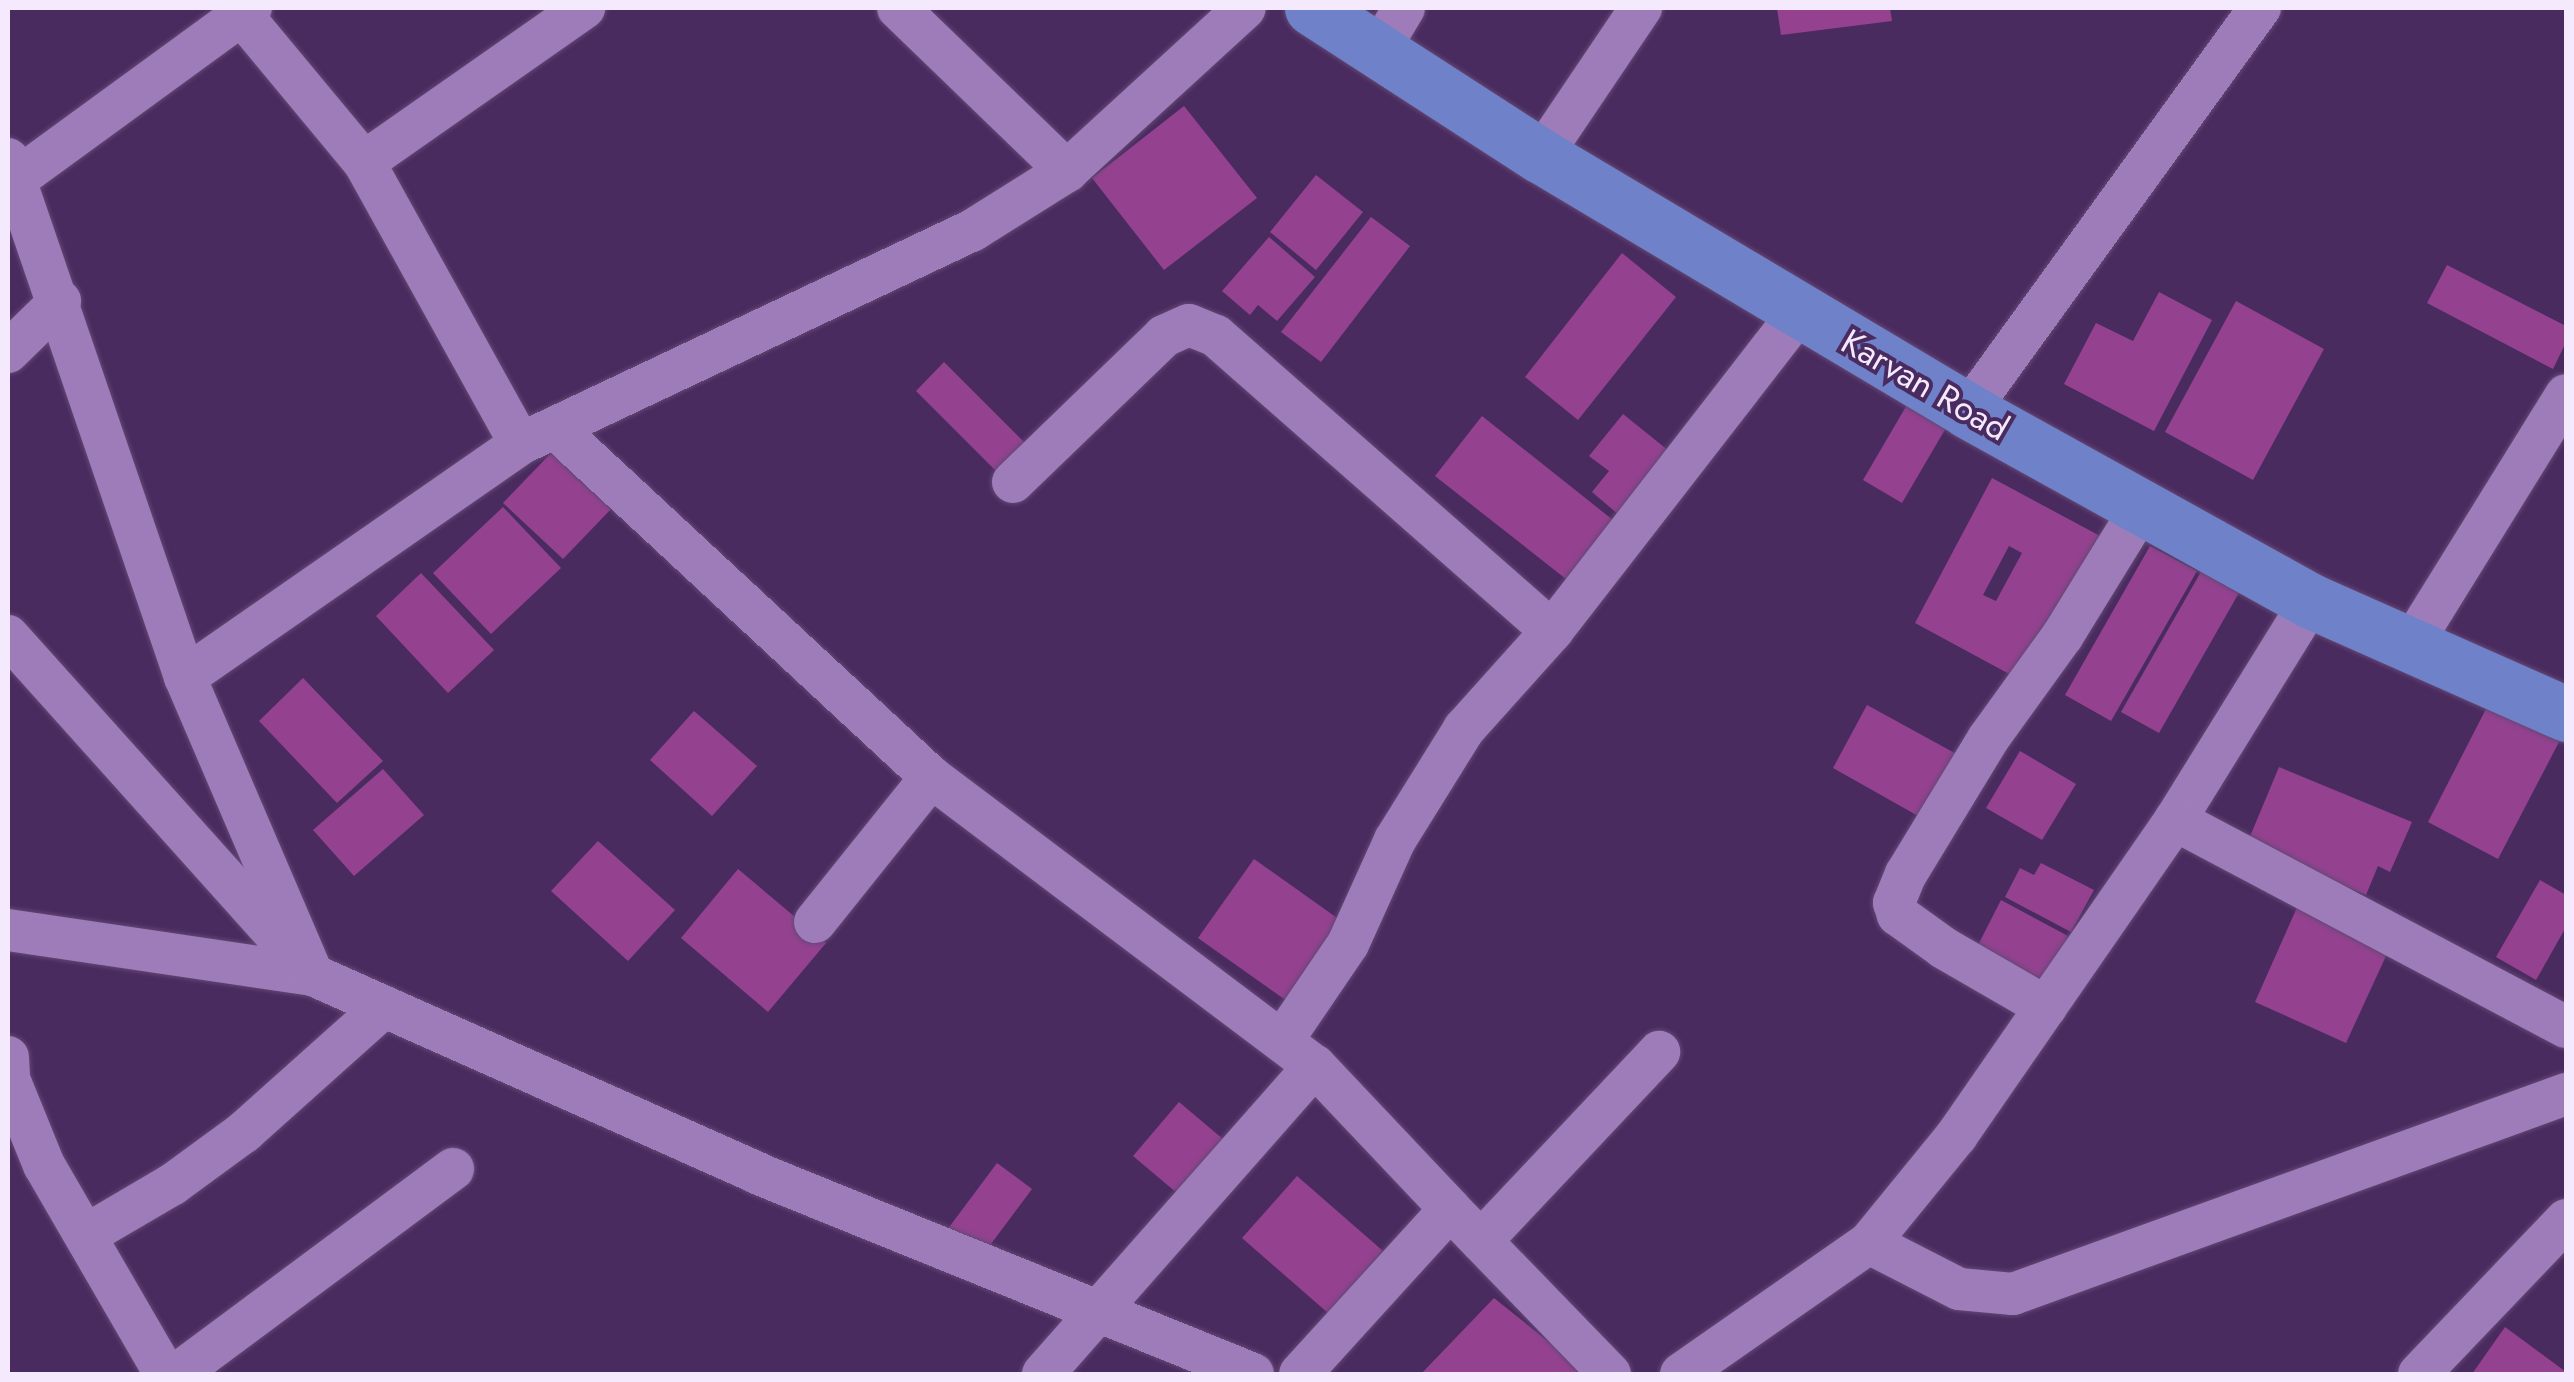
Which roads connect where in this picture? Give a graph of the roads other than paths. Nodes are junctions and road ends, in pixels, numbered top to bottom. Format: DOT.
graph roads {
  1 [pos="584,8"];
  2 [pos="898,8"];
  3 [pos="1245,8"];
  4 [pos="1312,8"];
  5 [pos="1404,8"];
  6 [pos="1641,8"];
  7 [pos="2260,8"];
  8 [pos="243,10"];
  9 [pos="1377,54"];
  10 [pos="1541,156"];
  11 [pos="364,162"];
  12 [pos="11,169"];
  13 [pos="1067,171"];
  14 [pos="60,301"];
  15 [pos="1799,312"];
  16 [pos="8,352"];
  17 [pos="2566,395"];
  18 [pos="1968,411"];
  19 [pos="538,437"];
  20 [pos="1013,482"];
  21 [pos="2141,508"];
  22 [pos="2311,601"];
  23 [pos="1552,631"];
  24 [pos="8,636"];
  25 [pos="2411,645"];
  26 [pos="184,677"];
  27 [pos="2566,714"];
  28 [pos="931,777"];
  29 [pos="2175,820"];
  30 [pos="814,922"];
  31 [pos="8,930"];
  32 [pos="313,975"];
  33 [pos="384,1007"];
  34 [pos="2046,1007"];
  35 [pos="2566,1027"];
  36 [pos="1659,1052"];
  37 [pos="1299,1054"];
  38 [pos="8,1057"];
  39 [pos="2566,1094"];
  40 [pos="453,1169"];
  41 [pos="1450,1208"];
  42 [pos="2566,1220"];
  43 [pos="86,1236"];
  44 [pos="1481,1241"];
  45 [pos="1870,1243"];
  46 [pos="1097,1311"];
  47 [pos="165,1374"];
  48 [pos="177,1374"];
  49 [pos="1043,1374"];
  50 [pos="1253,1374"];
  51 [pos="1300,1374"];
  52 [pos="1610,1374"];
  53 [pos="1681,1374"];
  54 [pos="2419,1374"];
  1 -- 11 [label="street"];
  2 -- 13 [label="street"];
  3 -- 13 [label="street"];
  4 -- 9 [label="street, Karvan Road"];
  5 -- 9 [label="street"];
  6 -- 10 [label="street"];
  7 -- 18 [label="street"];
  8 -- 11 [label="street"];
  8 -- 12 [label="street"];
  9 -- 10 [label="street, Karvan Road"];
  10 -- 15 [label="street, Karvan Road"];
  11 -- 19 [label="street"];
  12 -- 14 [label="street"];
  13 -- 19 [label="street"];
  14 -- 16 [label="street"];
  14 -- 26 [label="street"];
  15 -- 18 [label="street, Karvan Road"];
  15 -- 23 [label="street"];
  17 -- 25 [label="street"];
  18 -- 21 [label="street, Karvan Road"];
  19 -- 26 [label="street"];
  19 -- 28 [label="street"];
  20 -- 23 [label="street"];
  21 -- 22 [label="street, Karvan Road"];
  21 -- 34 [label="street"];
  22 -- 25 [label="street, Karvan Road"];
  22 -- 29 [label="street"];
  23 -- 37 [label="street"];
  24 -- 32 [label="street"];
  25 -- 27 [label="street, Karvan Road"];
  26 -- 32 [label="street"];
  28 -- 30 [label="street"];
  28 -- 37 [label="street"];
  29 -- 34 [label="street"];
  29 -- 35 [label="street"];
  31 -- 32 [label="street"];
  32 -- 33 [label="street"];
  33 -- 43 [label="street"];
  33 -- 46 [label="street"];
  34 -- 45 [label="street"];
  36 -- 44 [label="street"];
  37 -- 41 [label="street"];
  37 -- 46 [label="street"];
  38 -- 43 [label="street"];
  39 -- 45 [label="street"];
  40 -- 48 [label="street"];
  41 -- 44 [label="street"];
  41 -- 51 [label="street"];
  42 -- 54 [label="street"];
  43 -- 47 [label="street"];
  44 -- 52 [label="street"];
  45 -- 53 [label="street"];
  46 -- 49 [label="street"];
  46 -- 50 [label="street"];
}
